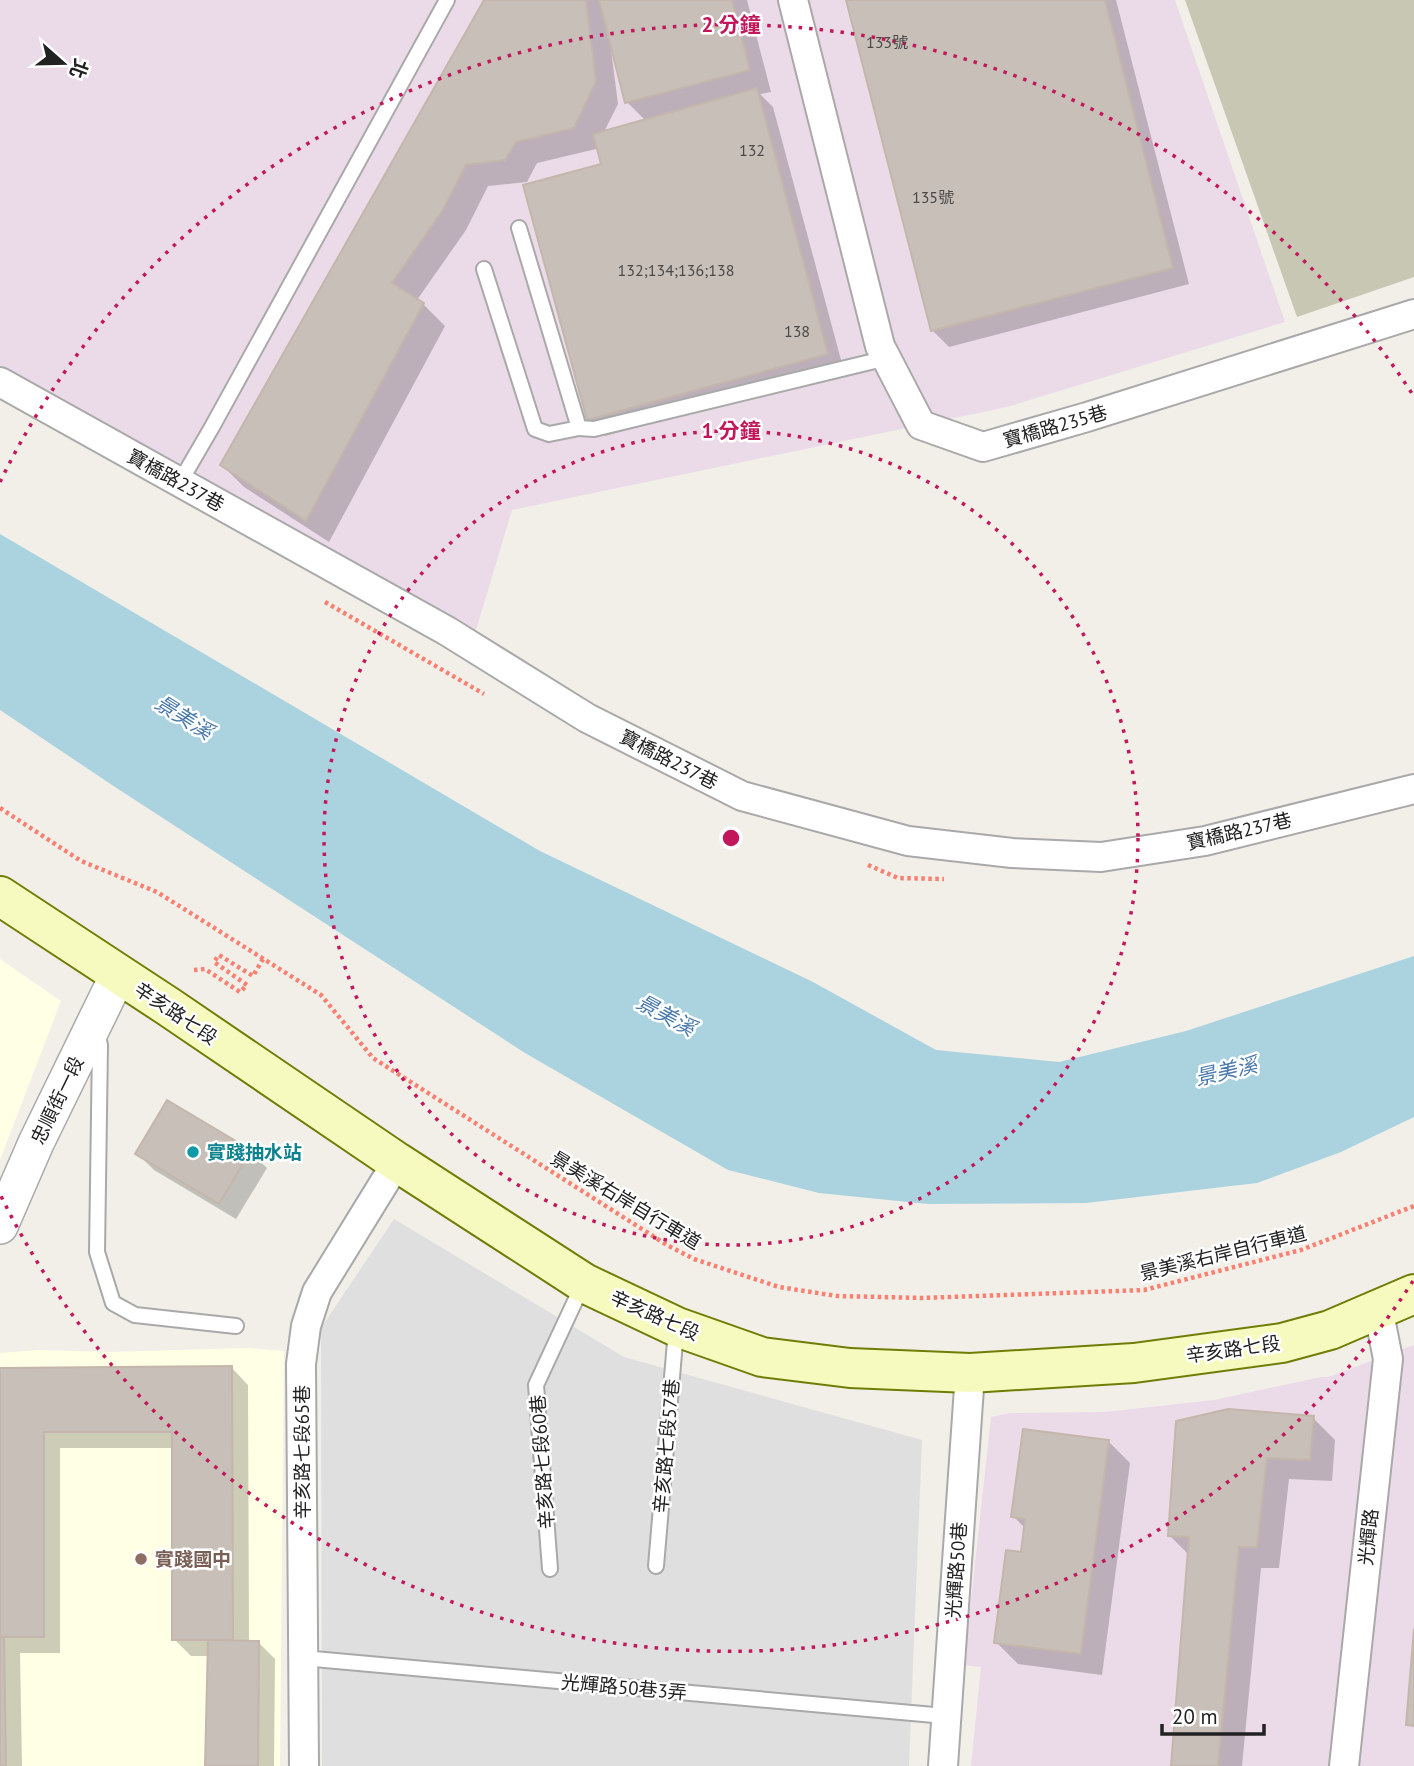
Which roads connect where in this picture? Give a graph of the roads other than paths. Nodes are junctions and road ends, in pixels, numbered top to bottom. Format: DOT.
graph roads {
  1 [pos="447,0"];
  2 [pos="793,0"];
  3 [pos="519,228"];
  4 [pos="484,269"];
  5 [pos="1414,314"];
  6 [pos="887,358"];
  7 [pos="0,382"];
  8 [pos="579,428"];
  9 [pos="180,482"];
  10 [pos="1414,789"];
  11 [pos="0,896"];
  12 [pos="118,975"];
  13 [pos="94,1025"];
  14 [pos="397,1162"];
  15 [pos="0,1226"];
  16 [pos="584,1283"];
  17 [pos="1414,1294"];
  18 [pos="1378,1308"];
  19 [pos="236,1326"];
  20 [pos="677,1327"];
  21 [pos="970,1373"];
  22 [pos="656,1566"];
  23 [pos="550,1569"];
  24 [pos="303,1658"];
  25 [pos="945,1716"];
  26 [pos="304,1766"];
  27 [pos="943,1766"];
  28 [pos="1344,1766"];
  1 -- 9 [label="lane"];
  2 -- 6 [label="street, 寶橋路235巷"];
  3 -- 8 [label="lane"];
  4 -- 8 [label="lane"];
  5 -- 6 [label="street, 寶橋路235巷"];
  6 -- 8 [label="lane"];
  7 -- 9 [label="street, 寶橋路237巷"];
  9 -- 10 [label="street, 寶橋路237巷"];
  11 -- 12 [label="main road, 辛亥路七段"];
  12 -- 13 [label="street, 忠順街一段"];
  12 -- 14 [label="main road, 辛亥路七段"];
  13 -- 15 [label="street, 忠順街一段"];
  13 -- 19 [label="lane"];
  14 -- 16 [label="main road, 辛亥路七段"];
  14 -- 24 [label="street, 辛亥路七段65巷"];
  16 -- 20 [label="main road, 辛亥路七段"];
  16 -- 23 [label="lane, 辛亥路七段60巷"];
  17 -- 18 [label="main road, 辛亥路七段"];
  18 -- 21 [label="main road, 辛亥路七段"];
  18 -- 28 [label="street, 光輝路"];
  20 -- 21 [label="main road, 辛亥路七段"];
  20 -- 22 [label="lane, 辛亥路七段57巷"];
  21 -- 25 [label="street, 光輝路50巷"];
  24 -- 25 [label="lane, 光輝路50巷3弄"];
  24 -- 26 [label="street, 辛亥路七段65巷"];
  25 -- 27 [label="street, 光輝路50巷"];
}
